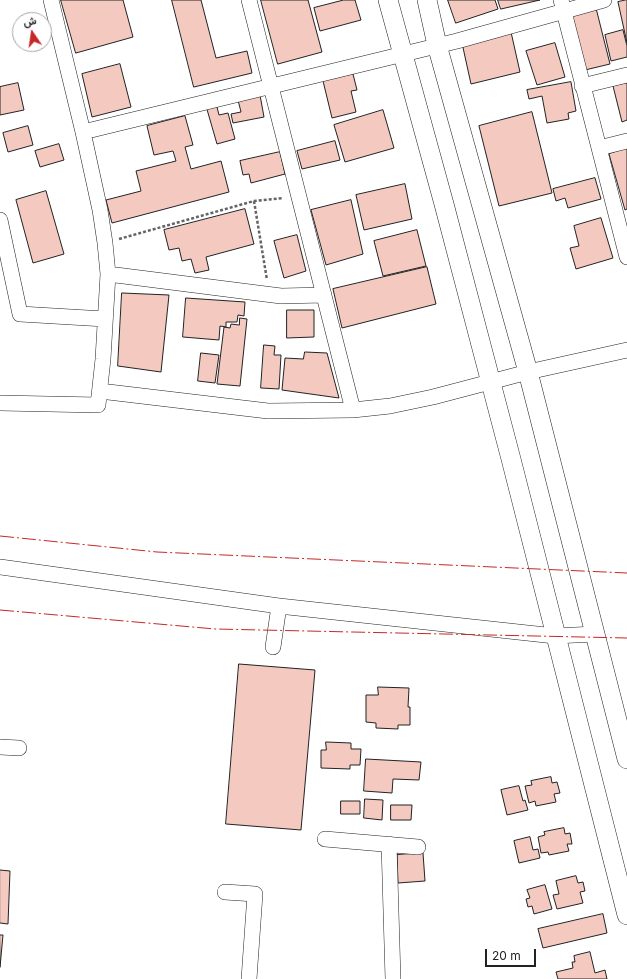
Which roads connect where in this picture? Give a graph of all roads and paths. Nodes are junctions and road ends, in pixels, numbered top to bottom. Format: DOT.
graph roads {
  1 [pos="51,0"];
  2 [pos="249,0"];
  3 [pos="388,0"];
  4 [pos="427,0"];
  5 [pos="604,0"];
  6 [pos="562,5"];
  7 [pos="437,45"];
  8 [pos="403,53"];
  9 [pos="627,75"];
  10 [pos="271,86"];
  11 [pos="582,86"];
  12 [pos="83,132"];
  13 [pos="627,141"];
  14 [pos="599,148"];
  15 [pos="299,197"];
  16 [pos="254,201"];
  17 [pos="0,220"];
  18 [pos="624,230"];
  19 [pos="106,243"];
  20 [pos="627,257"];
  21 [pos="108,274"];
  22 [pos="269,294"];
  23 [pos="324,295"];
  24 [pos="105,318"];
  25 [pos="627,350"];
  26 [pos="528,372"];
  27 [pos="490,382"];
  28 [pos="100,391"];
  29 [pos="0,402"];
  30 [pos="353,410"];
  31 [pos="0,567"];
  32 [pos="279,606"];
  33 [pos="595,634"];
  34 [pos="555,636"];
  35 [pos="273,647"];
  36 [pos="0,747"];
  37 [pos="20,748"];
  38 [pos="627,759"];
  39 [pos="325,839"];
  40 [pos="389,844"];
  41 [pos="418,847"];
  42 [pos="225,892"];
  43 [pos="627,915"];
  44 [pos="249,979"];
  45 [pos="393,979"];
  1 -- 12 [label="street"];
  2 -- 10 [label="street"];
  3 -- 8 [label="street"];
  4 -- 7 [label="street"];
  5 -- 6 [label="street"];
  6 -- 7 [label="street"];
  6 -- 11 [label="street"];
  7 -- 8 [label="street"];
  7 -- 26 [label="street"];
  8 -- 10 [label="street"];
  8 -- 27 [label="street"];
  9 -- 11 [label="street"];
  10 -- 12 [label="street"];
  10 -- 15 [label="street"];
  11 -- 14 [label="street"];
  12 -- 19 [label="street"];
  13 -- 14 [label="street"];
  14 -- 18 [label="street"];
  15 -- 16 [label="path"];
  15 -- 23 [label="street"];
  16 -- 19 [label="path"];
  16 -- 22 [label="path"];
  17 -- 24 [label="street"];
  18 -- 20 [label="street"];
  19 -- 21 [label="street"];
  21 -- 22 [label="street"];
  21 -- 24 [label="street"];
  22 -- 23 [label="street"];
  23 -- 30 [label="street"];
  24 -- 28 [label="street"];
  25 -- 26 [label="street"];
  26 -- 27 [label="street"];
  26 -- 33 [label="street"];
  27 -- 30 [label="street"];
  27 -- 34 [label="street"];
  28 -- 29 [label="street"];
  28 -- 30 [label="street"];
  31 -- 32 [label="street"];
  32 -- 34 [label="street"];
  32 -- 35 [label="street"];
  33 -- 34 [label="street"];
  33 -- 38 [label="street"];
  34 -- 43 [label="street"];
  36 -- 37 [label="street"];
  39 -- 40 [label="street"];
  40 -- 41 [label="street"];
  40 -- 45 [label="street"];
  42 -- 44 [label="street"];
}
